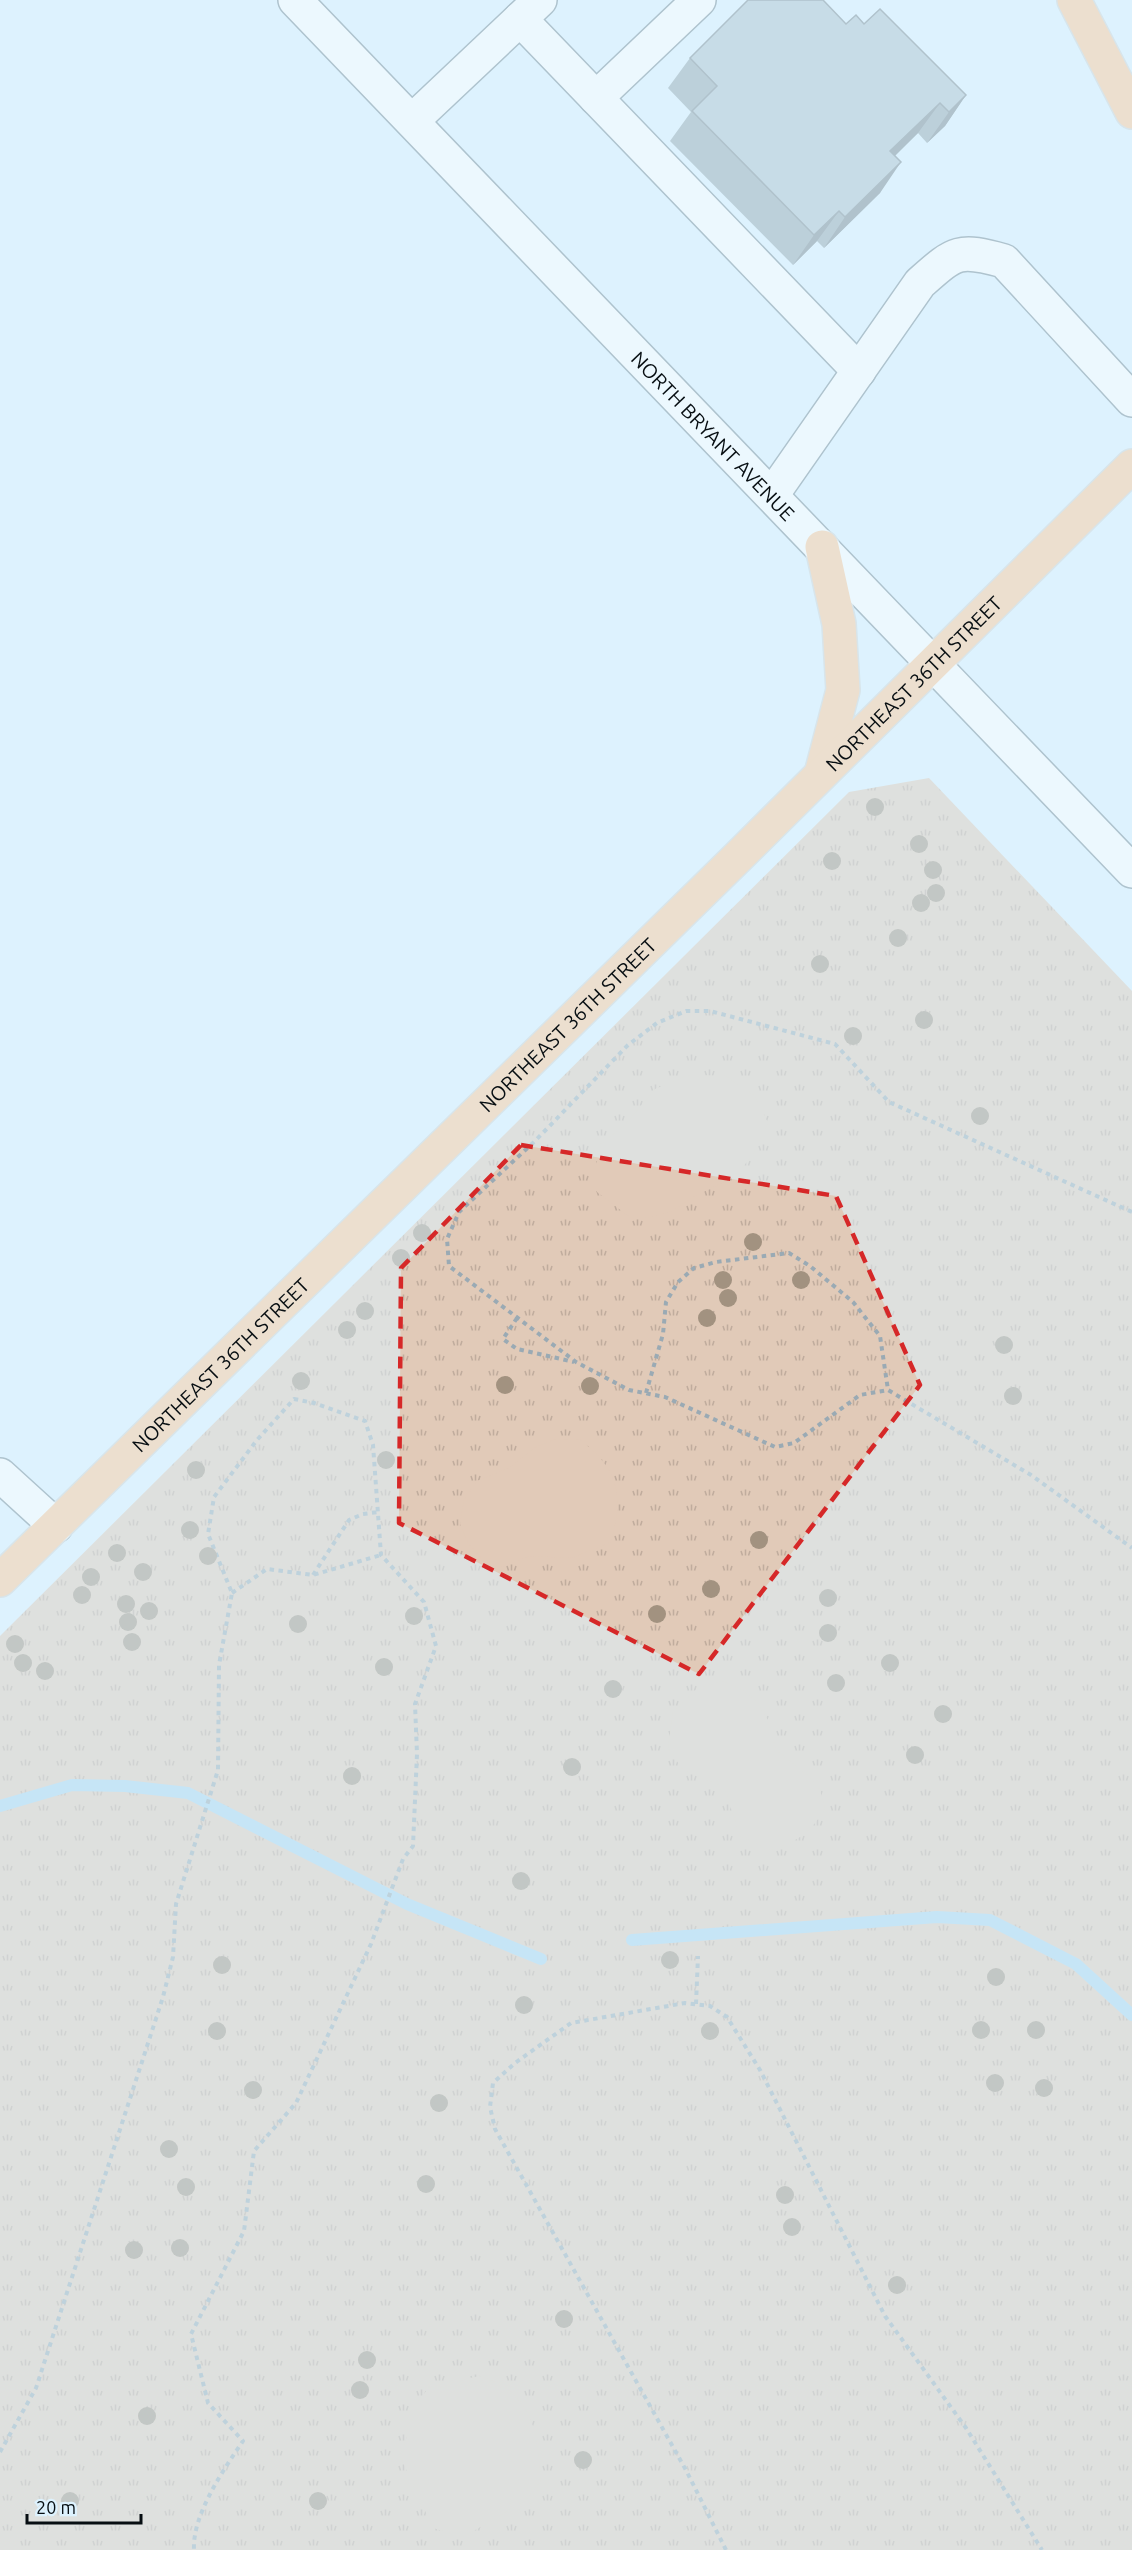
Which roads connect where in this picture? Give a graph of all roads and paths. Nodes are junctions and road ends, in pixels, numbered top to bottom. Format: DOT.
graph roads {
  1 [pos="296,0"];
  2 [pos="699,0"];
  3 [pos="1074,0"];
  4 [pos="530,10"];
  5 [pos="596,98"];
  6 [pos="1132,112"];
  7 [pos="412,121"];
  8 [pos="860,371"];
  9 [pos="1132,400"];
  10 [pos="1132,466"];
  11 [pos="772,495"];
  12 [pos="822,547"];
  13 [pos="933,662"];
  14 [pos="821,775"];
  15 [pos="1132,871"];
  16 [pos="1132,1212"];
  17 [pos="517,1318"];
  18 [pos="576,1362"];
  19 [pos="888,1390"];
  20 [pos="646,1393"];
  21 [pos="0,1474"];
  22 [pos="378,1512"];
  23 [pos="56,1526"];
  24 [pos="1132,1548"];
  25 [pos="381,1555"];
  26 [pos="313,1575"];
  27 [pos="0,1580"];
  28 [pos="232,1593"];
  29 [pos="698,1956"];
  30 [pos="696,2004"];
  31 [pos="0,2452"];
  32 [pos="194,2550"];
  33 [pos="726,2550"];
  34 [pos="1042,2550"];
  1 -- 7 [label="street, NORTH BRYANT AVENUE"];
  2 -- 5 [label="street"];
  3 -- 6 [label="main road"];
  4 -- 5 [label="street"];
  4 -- 7 [label="street"];
  5 -- 8 [label="street"];
  7 -- 11 [label="street, NORTH BRYANT AVENUE"];
  8 -- 9 [label="street"];
  8 -- 11 [label="street"];
  10 -- 13 [label="main road, NORTHEAST 36TH STREET"];
  11 -- 12 [label="street, NORTH BRYANT AVENUE"];
  12 -- 13 [label="street, NORTH BRYANT AVENUE"];
  12 -- 14 [label="main road"];
  13 -- 14 [label="main road, NORTHEAST 36TH STREET"];
  13 -- 15 [label="street, NORTH BRYANT AVENUE"];
  14 -- 23 [label="main road, NORTHEAST 36TH STREET"];
  16 -- 17 [label="path"];
  17 -- 18 [label="path"];
  17 -- 18 [label="path"];
  18 -- 20 [label="path"];
  19 -- 20 [label="path"];
  19 -- 20 [label="path"];
  19 -- 24 [label="path"];
  21 -- 23 [label="street"];
  22 -- 25 [label="path"];
  22 -- 26 [label="path"];
  22 -- 28 [label="path"];
  23 -- 27 [label="main road, NORTHEAST 36TH STREET"];
  25 -- 26 [label="path"];
  25 -- 32 [label="path"];
  26 -- 28 [label="path"];
  28 -- 31 [label="path"];
  29 -- 30 [label="path"];
  30 -- 33 [label="path"];
  30 -- 34 [label="path"];
}
